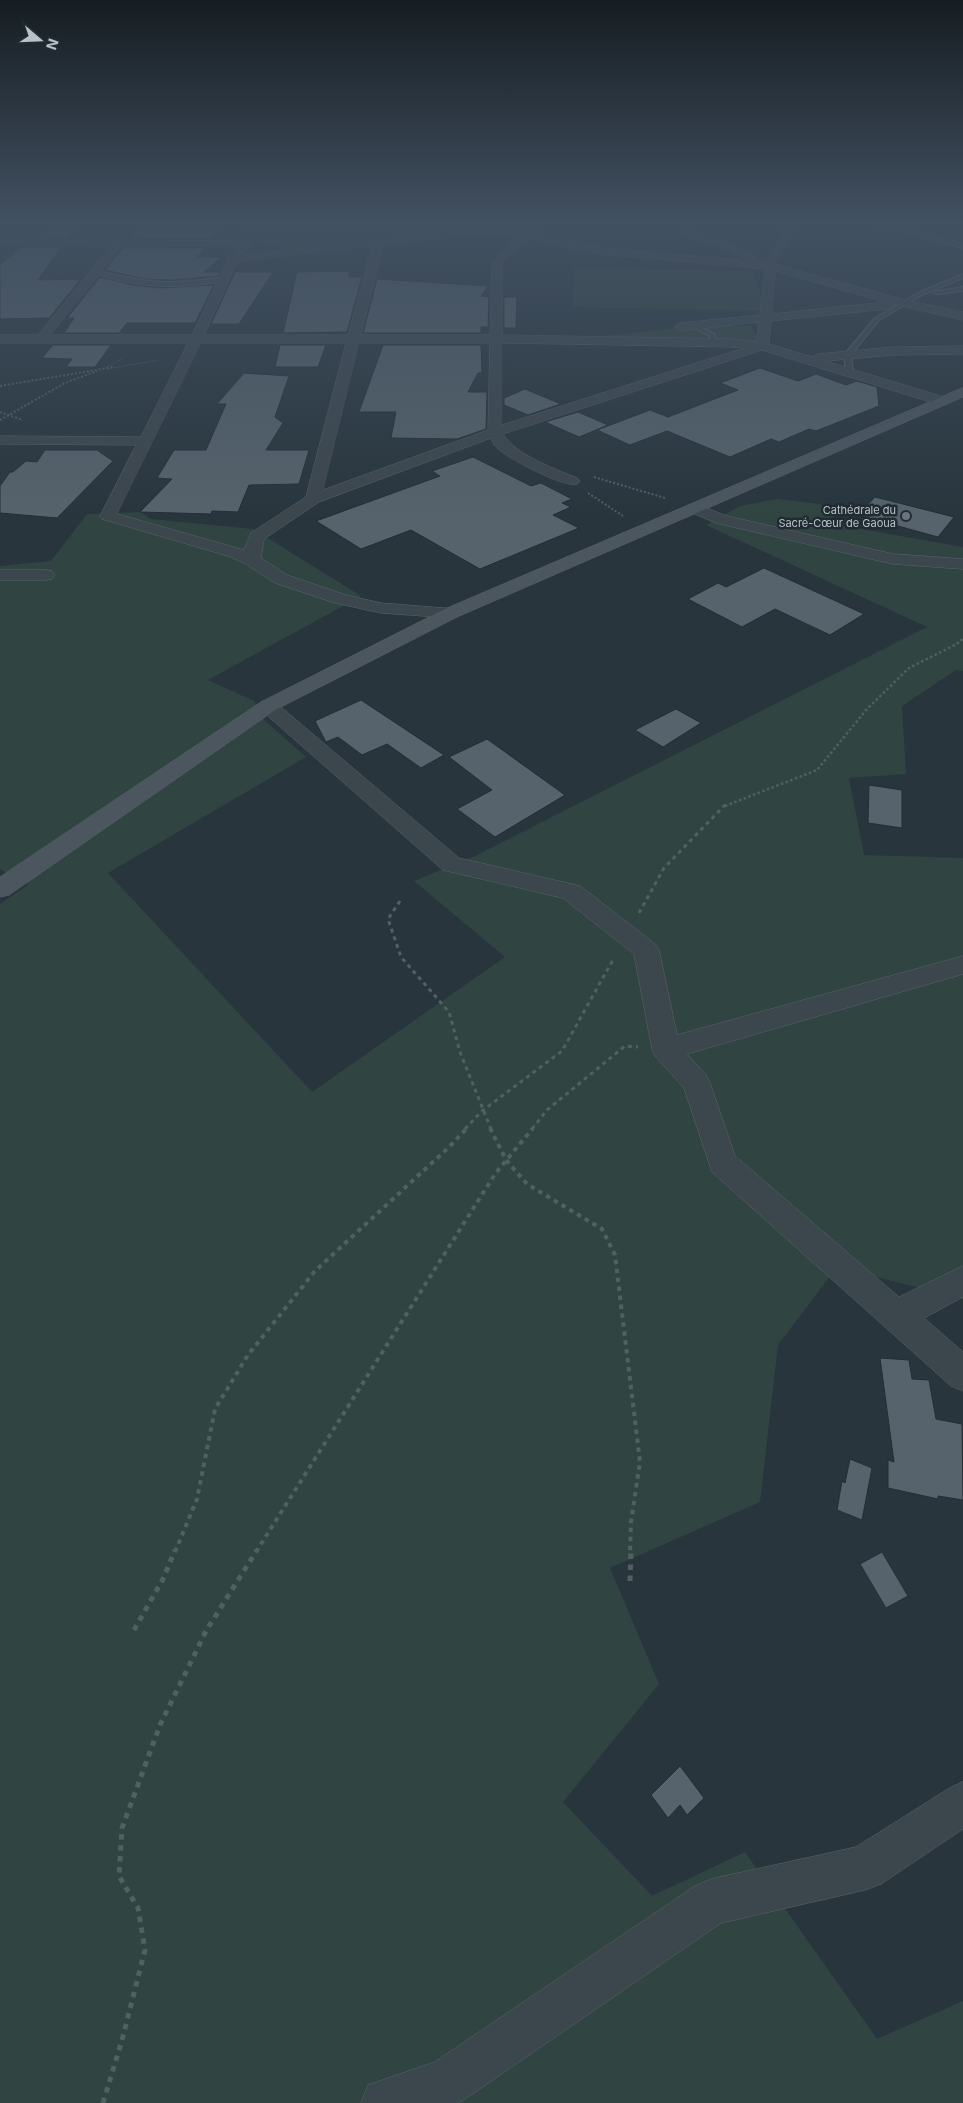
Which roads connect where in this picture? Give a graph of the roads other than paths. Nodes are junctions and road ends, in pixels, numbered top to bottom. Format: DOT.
graph roads {
  1 [pos="57,321"];
  2 [pos="205,321"];
  3 [pos="358,321"];
  4 [pos="497,321"];
  5 [pos="738,321"];
  6 [pos="766,321"];
  7 [pos="875,321"];
  8 [pos="695,326"];
  9 [pos="0,339"];
  10 [pos="353,339"];
  11 [pos="497,339"];
  12 [pos="42,340"];
  13 [pos="196,340"];
  14 [pos="564,340"];
  15 [pos="716,342"];
  16 [pos="762,346"];
  17 [pos="963,350"];
  18 [pos="847,355"];
  19 [pos="806,359"];
  20 [pos="849,372"];
  21 [pos="963,392"];
  22 [pos="942,401"];
  23 [pos="495,432"];
  24 [pos="0,440"];
  25 [pos="146,441"];
  26 [pos="572,481"];
  27 [pos="313,499"];
  28 [pos="696,509"];
  29 [pos="252,560"];
  30 [pos="963,564"];
  31 [pos="0,575"];
  32 [pos="46,575"];
  33 [pos="451,613"];
  34 [pos="268,706"];
  35 [pos="0,889"];
  36 [pos="963,965"];
  37 [pos="666,1049"];
  38 [pos="963,1281"];
  39 [pos="896,1315"];
  40 [pos="963,1374"];
  41 [pos="963,1804"];
  42 [pos="386,2103"];
  1 -- 12 [label="street"];
  2 -- 13 [label="street"];
  3 -- 10 [label="street"];
  4 -- 11 [label="street"];
  5 -- 8 [label="street"];
  6 -- 16 [label="street"];
  7 -- 18 [label="lane"];
  8 -- 14 [label="street"];
  8 -- 15 [label="lane"];
  9 -- 12 [label="street"];
  10 -- 11 [label="street"];
  10 -- 13 [label="street"];
  10 -- 27 [label="street"];
  11 -- 14 [label="street"];
  11 -- 23 [label="street"];
  12 -- 13 [label="street"];
  13 -- 25 [label="street"];
  14 -- 15 [label="street"];
  15 -- 16 [label="street"];
  16 -- 19 [label="street"];
  16 -- 23 [label="street"];
  17 -- 18 [label="street"];
  18 -- 19 [label="street"];
  18 -- 20 [label="lane"];
  19 -- 20 [label="street"];
  20 -- 22 [label="street"];
  21 -- 22 [label="main road"];
  22 -- 28 [label="main road"];
  23 -- 26 [label="street"];
  23 -- 27 [label="street"];
  24 -- 25 [label="street"];
  25 -- 29 [label="street"];
  27 -- 29 [label="street"];
  28 -- 30 [label="street"];
  28 -- 33 [label="main road"];
  29 -- 33 [label="street"];
  31 -- 32 [label="street"];
  33 -- 34 [label="main road"];
  34 -- 35 [label="main road"];
  34 -- 37 [label="street"];
  36 -- 37 [label="street"];
  37 -- 39 [label="street"];
  38 -- 39 [label="street"];
  39 -- 40 [label="street"];
  41 -- 42 [label="street"];
}
